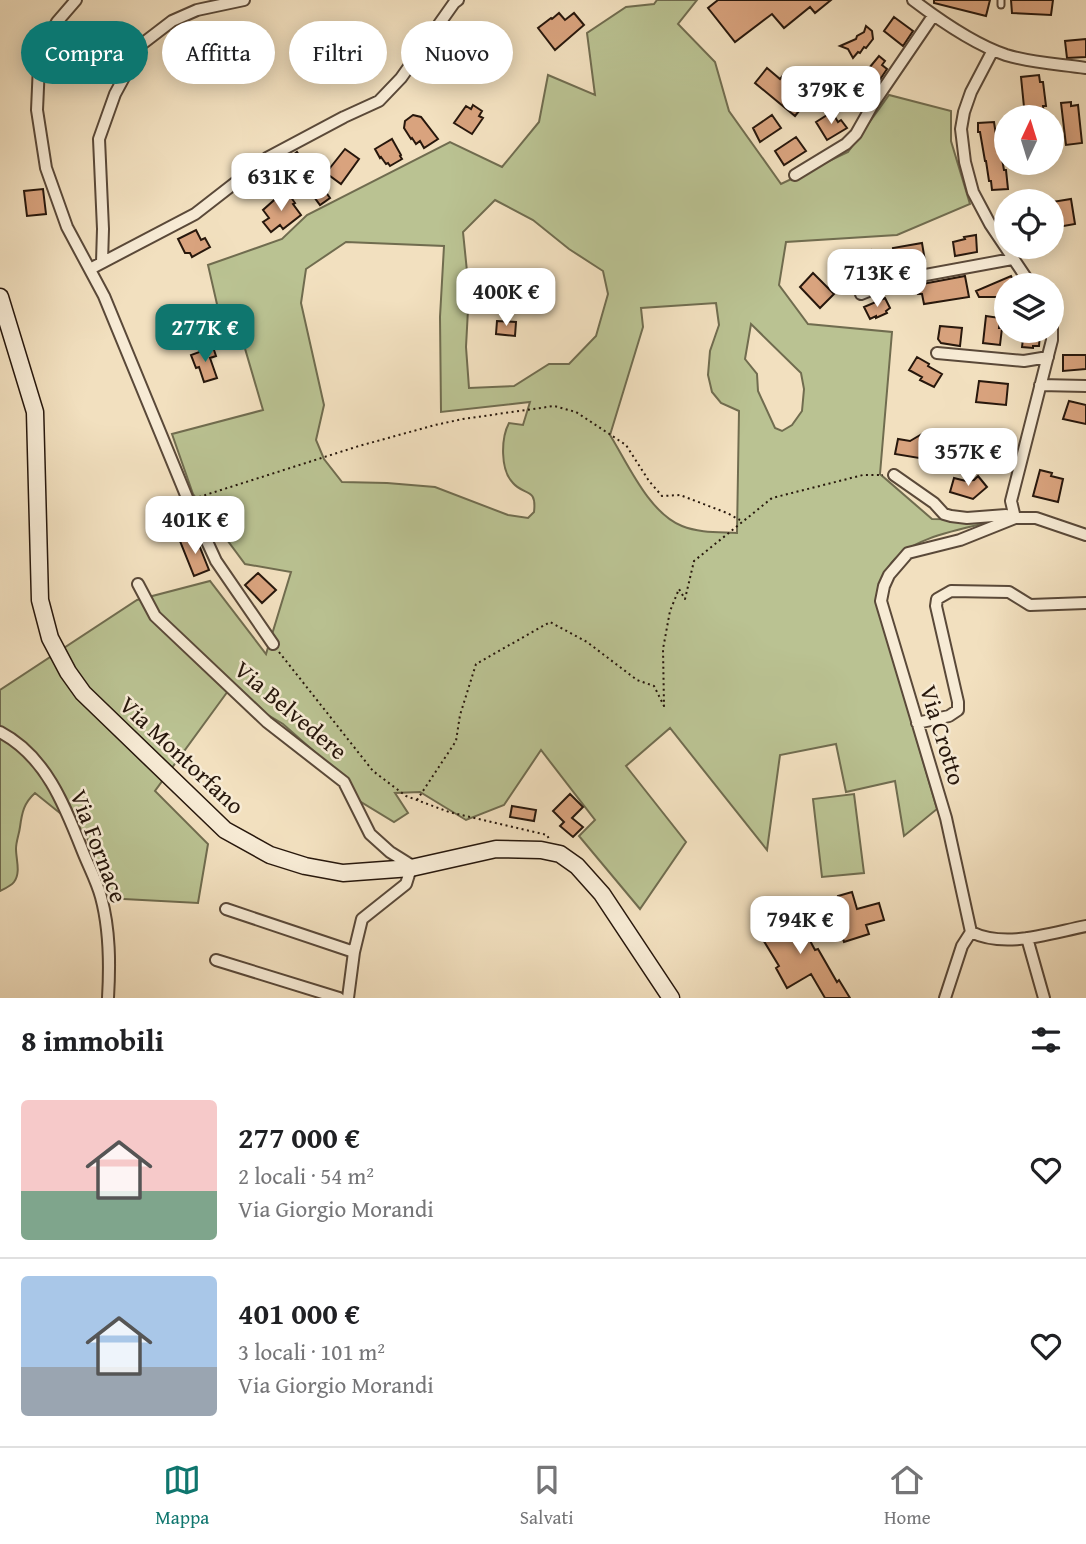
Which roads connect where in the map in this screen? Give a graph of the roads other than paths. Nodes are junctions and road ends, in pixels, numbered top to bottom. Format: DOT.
graph roads {
  1 [pos="76,0"];
  2 [pos="244,0"];
  3 [pos="458,0"];
  4 [pos="913,0"];
  5 [pos="933,16"];
  6 [pos="993,50"];
  7 [pos="1085,67"];
  8 [pos="795,175"];
  9 [pos="994,230"];
  10 [pos="1012,259"];
  11 [pos="102,262"];
  12 [pos="90,270"];
  13 [pos="1022,273"];
  14 [pos="861,294"];
  15 [pos="0,297"];
  16 [pos="1051,343"];
  17 [pos="937,353"];
  18 [pos="1048,357"];
  19 [pos="1040,385"];
  20 [pos="1086,386"];
  21 [pos="894,475"];
  22 [pos="1015,518"];
  23 [pos="1084,534"];
  24 [pos="138,584"];
  25 [pos="1086,603"];
  26 [pos="273,644"];
  27 [pos="917,723"];
  28 [pos="0,732"];
  29 [pos="412,868"];
  30 [pos="226,909"];
  31 [pos="1086,926"];
  32 [pos="971,932"];
  33 [pos="1027,938"];
  34 [pos="354,952"];
  35 [pos="216,960"];
  36 [pos="108,998"];
  37 [pos="339,998"];
  38 [pos="348,998"];
  39 [pos="670,998"];
  40 [pos="945,998"];
  41 [pos="1044,998"];
  1 -- 12 [label="street"];
  2 -- 11 [label="street"];
  3 -- 11 [label="street"];
  4 -- 5 [label="street"];
  5 -- 6 [label="street"];
  5 -- 8 [label="street"];
  6 -- 7 [label="street"];
  6 -- 9 [label="street"];
  10 -- 13 [label="street"];
  10 -- 14 [label="street"];
  11 -- 12 [label="street"];
  12 -- 26 [label="street"];
  15 -- 29 [label="street, Via Montorfano"];
  16 -- 18 [label="street"];
  17 -- 18 [label="street"];
  18 -- 19 [label="street"];
  19 -- 20 [label="street"];
  19 -- 22 [label="street"];
  21 -- 22 [label="street"];
  22 -- 23 [label="street"];
  22 -- 27 [label="street, Via Crotto"];
  24 -- 29 [label="street, Via Belvedere"];
  25 -- 27 [label="street"];
  27 -- 32 [label="street, Via Crotto"];
  28 -- 36 [label="street, Via Fornace"];
  29 -- 34 [label="street"];
  29 -- 39 [label="street, Via Montorfano"];
  30 -- 34 [label="street"];
  31 -- 33 [label="street"];
  32 -- 33 [label="street"];
  32 -- 40 [label="street"];
  33 -- 41 [label="street"];
  34 -- 38 [label="street"];
  35 -- 37 [label="street"];
}
